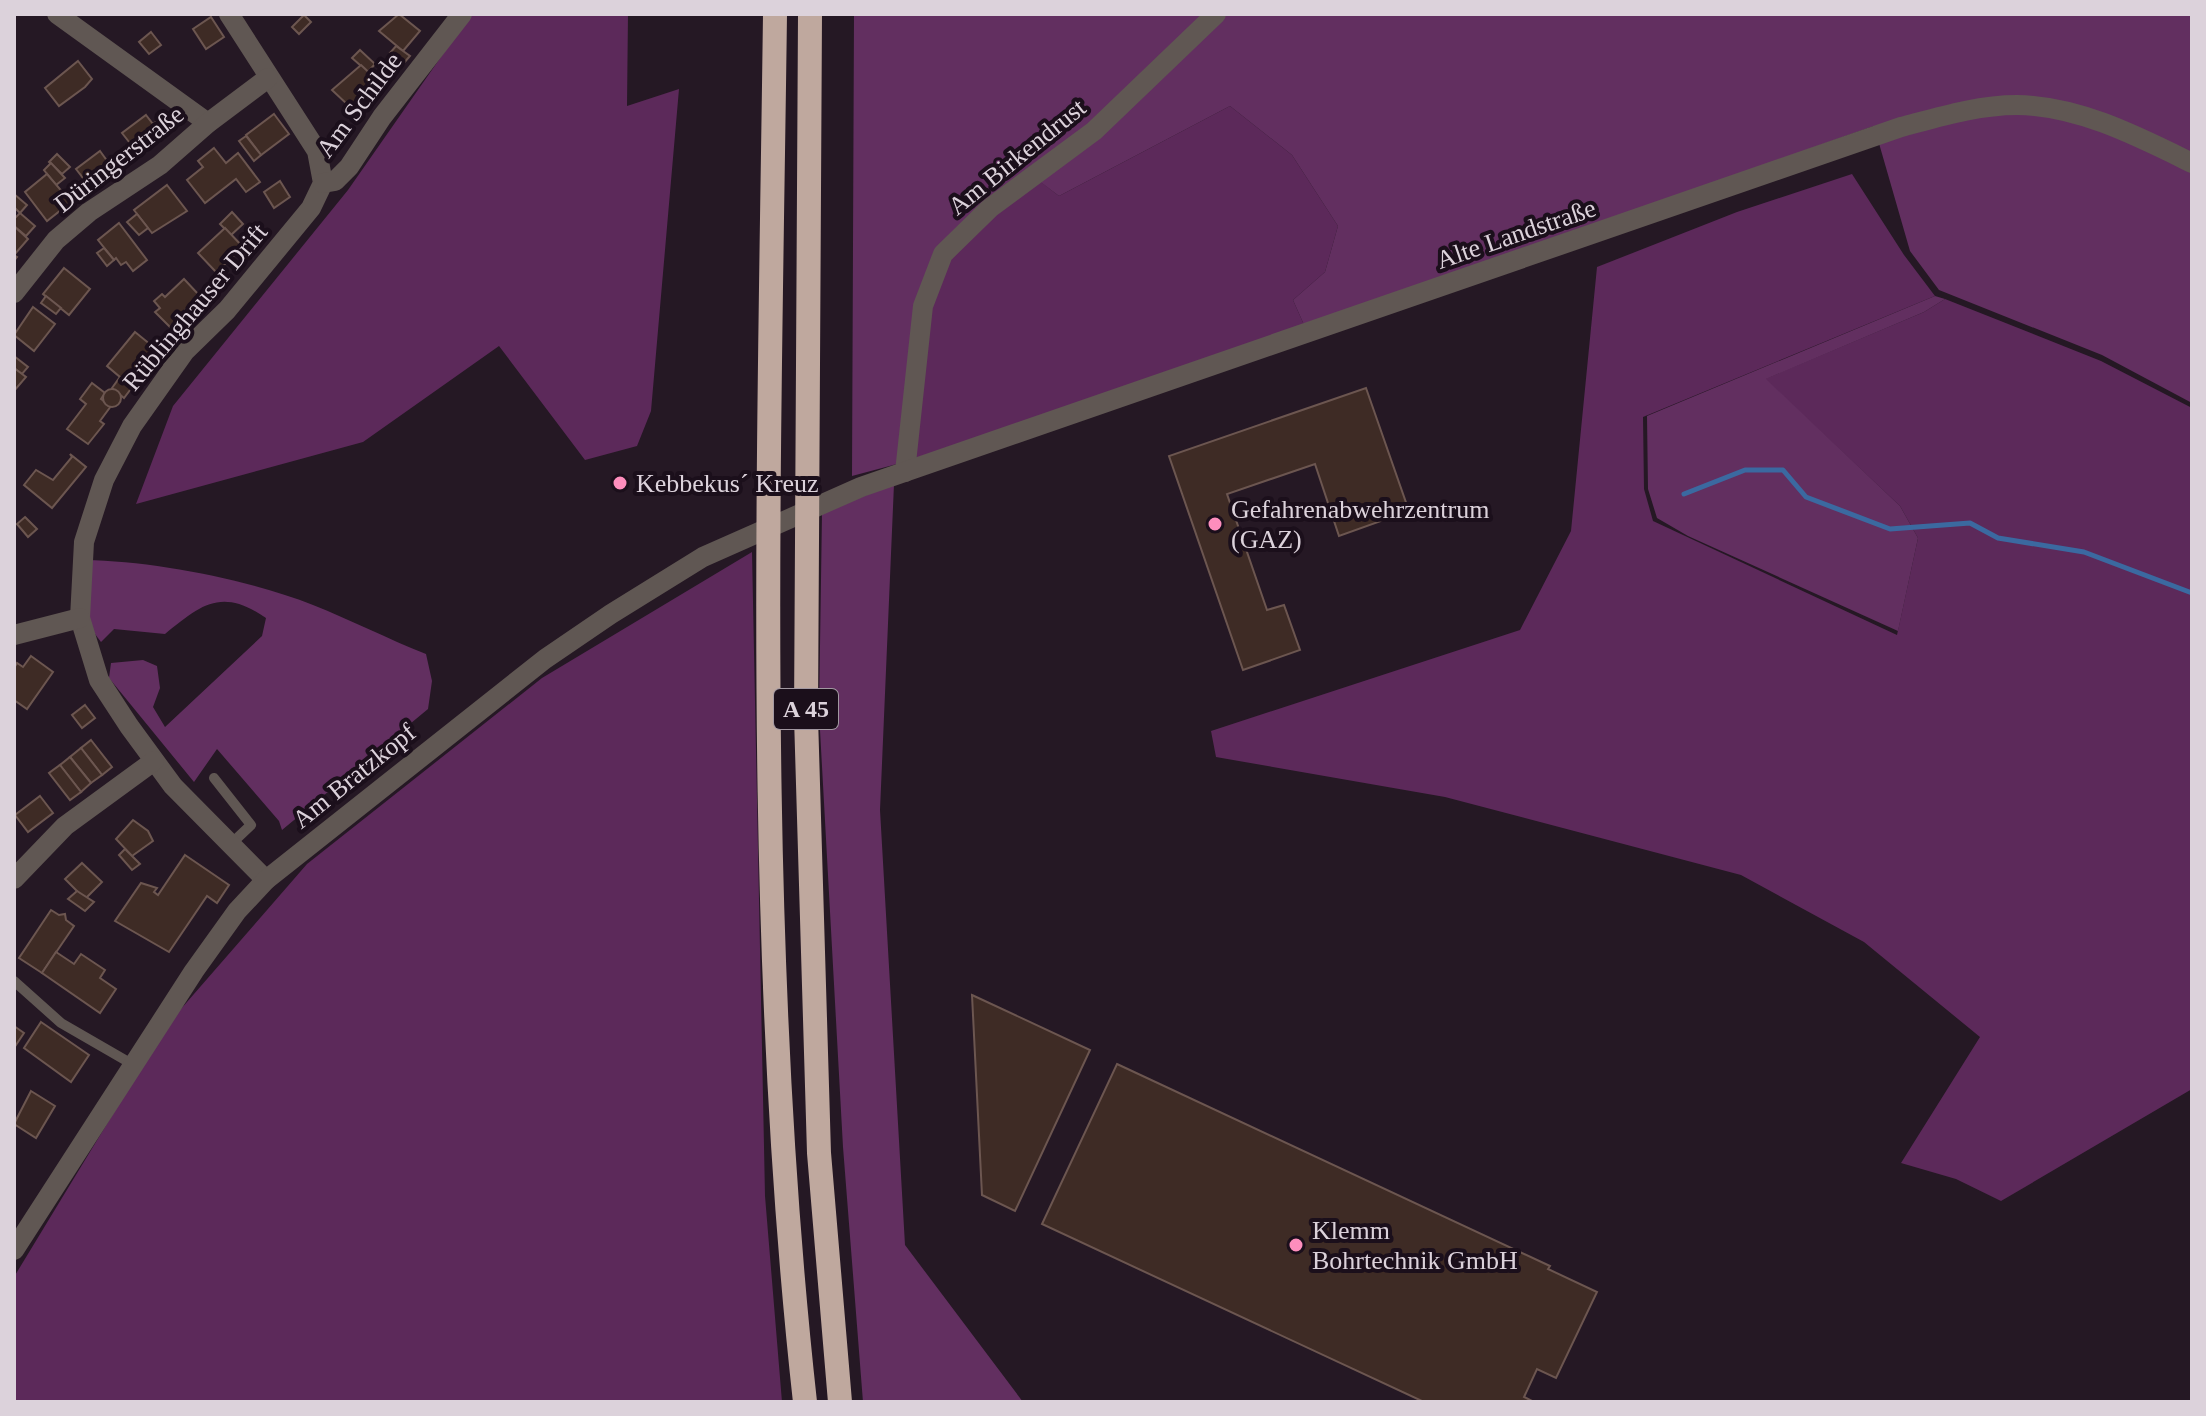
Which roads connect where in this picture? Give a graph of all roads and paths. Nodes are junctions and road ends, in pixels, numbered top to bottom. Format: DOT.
graph roads {
  1 [pos="57,14"];
  2 [pos="229,14"];
  3 [pos="462,14"];
  4 [pos="775,14"];
  5 [pos="810,14"];
  6 [pos="1216,14"];
  7 [pos="268,78"];
  8 [pos="208,123"];
  9 [pos="2192,163"];
  10 [pos="323,183"];
  11 [pos="15,290"];
  12 [pos="905,472"];
  13 [pos="861,487"];
  14 [pos="80,618"];
  15 [pos="14,635"];
  16 [pos="154,761"];
  17 [pos="214,778"];
  18 [pos="232,843"];
  19 [pos="14,879"];
  20 [pos="266,880"];
  21 [pos="14,981"];
  22 [pos="132,1064"];
  23 [pos="14,1250"];
  24 [pos="805,1402"];
  25 [pos="840,1402"];
  1 -- 8 [label="street"];
  2 -- 7 [label="street"];
  3 -- 10 [label="street, Am Schilde"];
  4 -- 24 [label="highway, A 45"];
  5 -- 25 [label="highway, A 45"];
  6 -- 12 [label="street, Am Birkendrust"];
  7 -- 8 [label="street, Düringerstraße"];
  7 -- 10 [label="street"];
  8 -- 11 [label="street, Düringerstraße"];
  9 -- 12 [label="street, Alte Landstraße"];
  10 -- 14 [label="street, Rüblinghauser Drift"];
  12 -- 13 [label="street, Alte Landstraße"];
  13 -- 20 [label="street, Am Bratzkopf"];
  14 -- 15 [label="street"];
  14 -- 16 [label="street, Rüblinghauser Drift"];
  16 -- 18 [label="street, Rüblinghauser Drift"];
  16 -- 19 [label="street"];
  17 -- 18 [label="lane"];
  18 -- 20 [label="street, Rüblinghauser Drift"];
  20 -- 22 [label="street, Am Bratzkopf"];
  21 -- 22 [label="lane"];
  22 -- 23 [label="street, Am Bratzkopf"];
}
